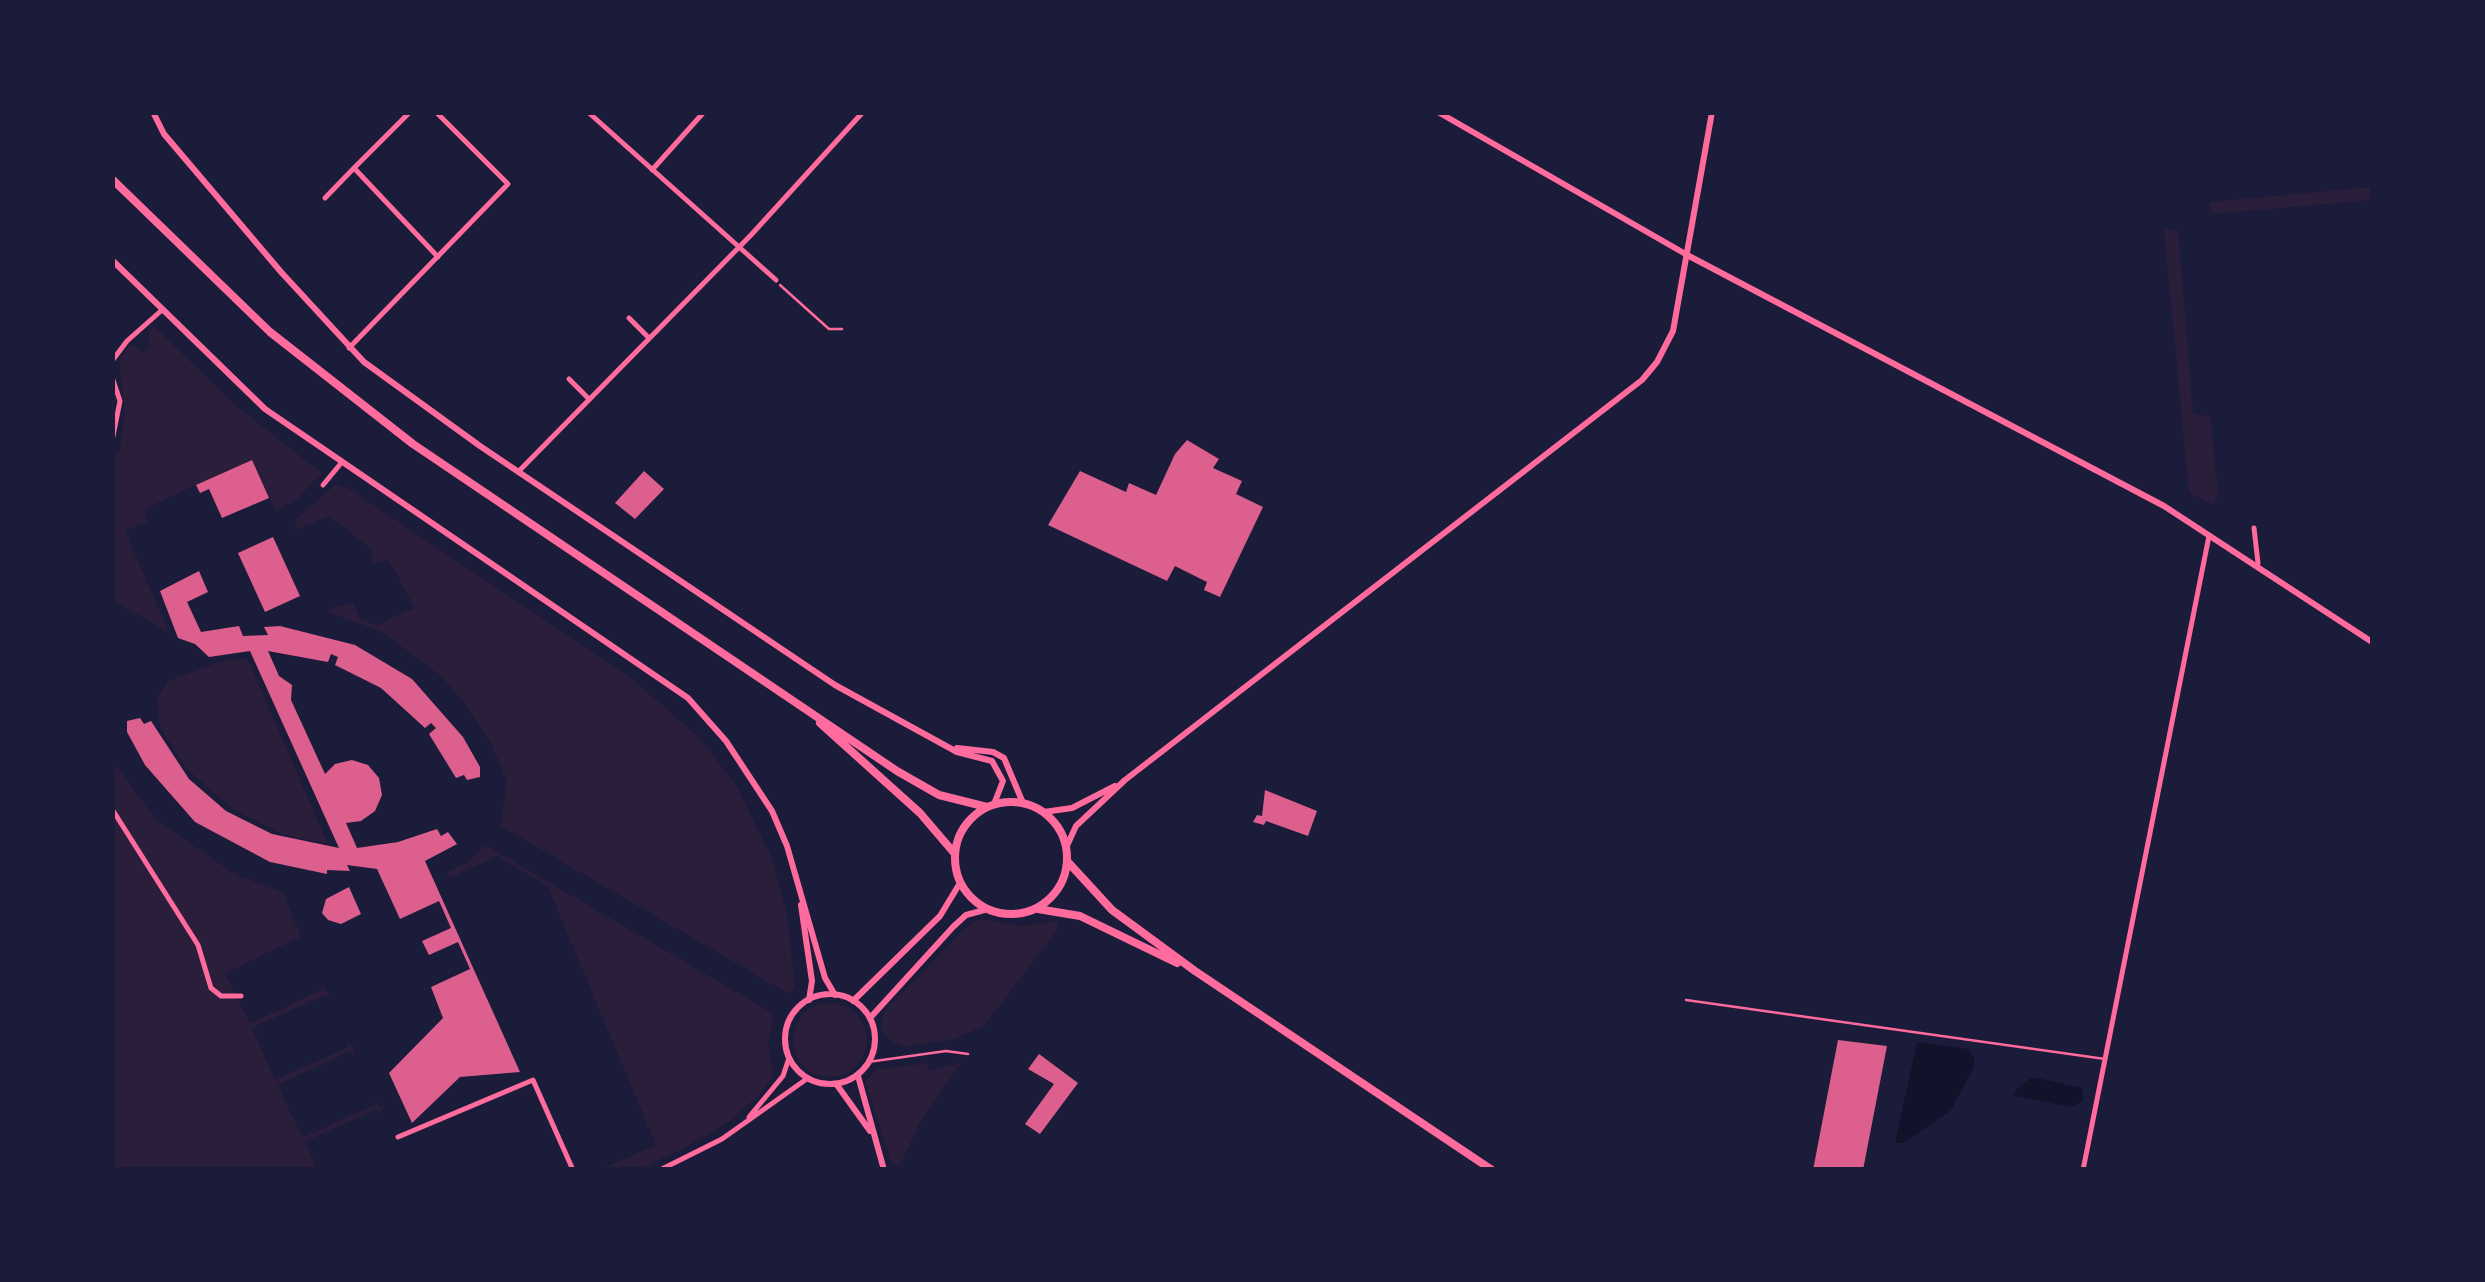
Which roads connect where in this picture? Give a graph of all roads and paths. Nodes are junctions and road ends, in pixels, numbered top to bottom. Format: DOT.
graph roads {
  1 [pos="152,112"];
  2 [pos="410,112"];
  3 [pos="436,112"];
  4 [pos="588,112"];
  5 [pos="704,112"];
  6 [pos="863,112"];
  7 [pos="1438,112"];
  8 [pos="1712,112"];
  9 [pos="354,168"];
  10 [pos="652,170"];
  11 [pos="112,179"];
  12 [pos="326,198"];
  13 [pos="738,247"];
  14 [pos="1689,256"];
  15 [pos="438,257"];
  16 [pos="112,260"];
  17 [pos="776,280"];
  18 [pos="162,310"];
  19 [pos="629,318"];
  20 [pos="842,329"];
  21 [pos="649,337"];
  22 [pos="349,348"];
  23 [pos="112,362"];
  24 [pos="112,377"];
  25 [pos="568,379"];
  26 [pos="589,399"];
  27 [pos="112,442"];
  28 [pos="342,462"];
  29 [pos="518,472"];
  30 [pos="323,486"];
  31 [pos="2254,528"];
  32 [pos="2210,533"];
  33 [pos="2258,564"];
  34 [pos="2372,642"];
  35 [pos="798,704"];
  36 [pos="944,745"];
  37 [pos="1125,780"];
  38 [pos="1023,803"];
  39 [pos="991,806"];
  40 [pos="112,809"];
  41 [pos="1044,812"];
  42 [pos="1066,848"];
  43 [pos="955,854"];
  44 [pos="1067,861"];
  45 [pos="960,883"];
  46 [pos="798,884"];
  47 [pos="1036,908"];
  48 [pos="988,910"];
  49 [pos="1194,971"];
  50 [pos="835,995"];
  51 [pos="241,996"];
  52 [pos="809,1000"];
  53 [pos="1686,1000"];
  54 [pos="852,1001"];
  55 [pos="870,1019"];
  56 [pos="968,1054"];
  57 [pos="789,1058"];
  58 [pos="2106,1059"];
  59 [pos="868,1062"];
  60 [pos="858,1074"];
  61 [pos="808,1078"];
  62 [pos="836,1084"];
  63 [pos="742,1126"];
  64 [pos="398,1137"];
  65 [pos="875,1141"];
  66 [pos="573,1170"];
  67 [pos="660,1170"];
  68 [pos="884,1170"];
  69 [pos="1492,1170"];
  70 [pos="2083,1170"];
  1 -- 22 [label="street"];
  2 -- 9 [label="street"];
  3 -- 15 [label="street"];
  4 -- 10 [label="street"];
  5 -- 10 [label="street"];
  6 -- 13 [label="street"];
  7 -- 14 [label="street"];
  8 -- 14 [label="street"];
  9 -- 12 [label="street"];
  9 -- 15 [label="street"];
  10 -- 13 [label="street"];
  11 -- 35 [label="main road"];
  13 -- 17 [label="street"];
  13 -- 21 [label="street"];
  14 -- 32 [label="street"];
  14 -- 37 [label="street"];
  15 -- 22 [label="street"];
  16 -- 18 [label="street"];
  17 -- 20 [label="path"];
  18 -- 23 [label="street"];
  18 -- 28 [label="street"];
  19 -- 21 [label="street"];
  21 -- 26 [label="street"];
  22 -- 29 [label="street"];
  24 -- 27 [label="street"];
  25 -- 26 [label="street"];
  26 -- 29 [label="street"];
  28 -- 30 [label="street"];
  28 -- 46 [label="street"];
  29 -- 36 [label="street"];
  31 -- 33 [label="street"];
  32 -- 33 [label="street"];
  32 -- 58 [label="street"];
  33 -- 34 [label="street"];
  35 -- 39 [label="main road"];
  35 -- 43 [label="main road"];
  36 -- 38 [label="street"];
  36 -- 39 [label="street"];
  37 -- 41 [label="street"];
  37 -- 42 [label="street"];
  38 -- 39 [label="main road"];
  38 -- 41 [label="main road"];
  39 -- 43 [label="main road"];
  40 -- 51 [label="street"];
  41 -- 42 [label="main road"];
  42 -- 44 [label="main road"];
  43 -- 45 [label="main road"];
  44 -- 47 [label="main road"];
  44 -- 49 [label="main road"];
  45 -- 48 [label="main road"];
  45 -- 54 [label="street"];
  46 -- 50 [label="street"];
  46 -- 52 [label="street"];
  47 -- 48 [label="main road"];
  47 -- 49 [label="main road"];
  48 -- 55 [label="street"];
  49 -- 69 [label="main road"];
  50 -- 52 [label="street"];
  50 -- 54 [label="street"];
  52 -- 57 [label="street"];
  53 -- 58 [label="lane"];
  54 -- 55 [label="street"];
  55 -- 59 [label="street"];
  56 -- 59 [label="lane"];
  57 -- 61 [label="street"];
  57 -- 63 [label="street"];
  58 -- 70 [label="street"];
  59 -- 60 [label="street"];
  60 -- 62 [label="street"];
  60 -- 65 [label="street"];
  61 -- 62 [label="street"];
  61 -- 63 [label="street"];
  62 -- 65 [label="street"];
  63 -- 67 [label="street"];
  64 -- 66 [label="street"];
  65 -- 68 [label="street"];
}
